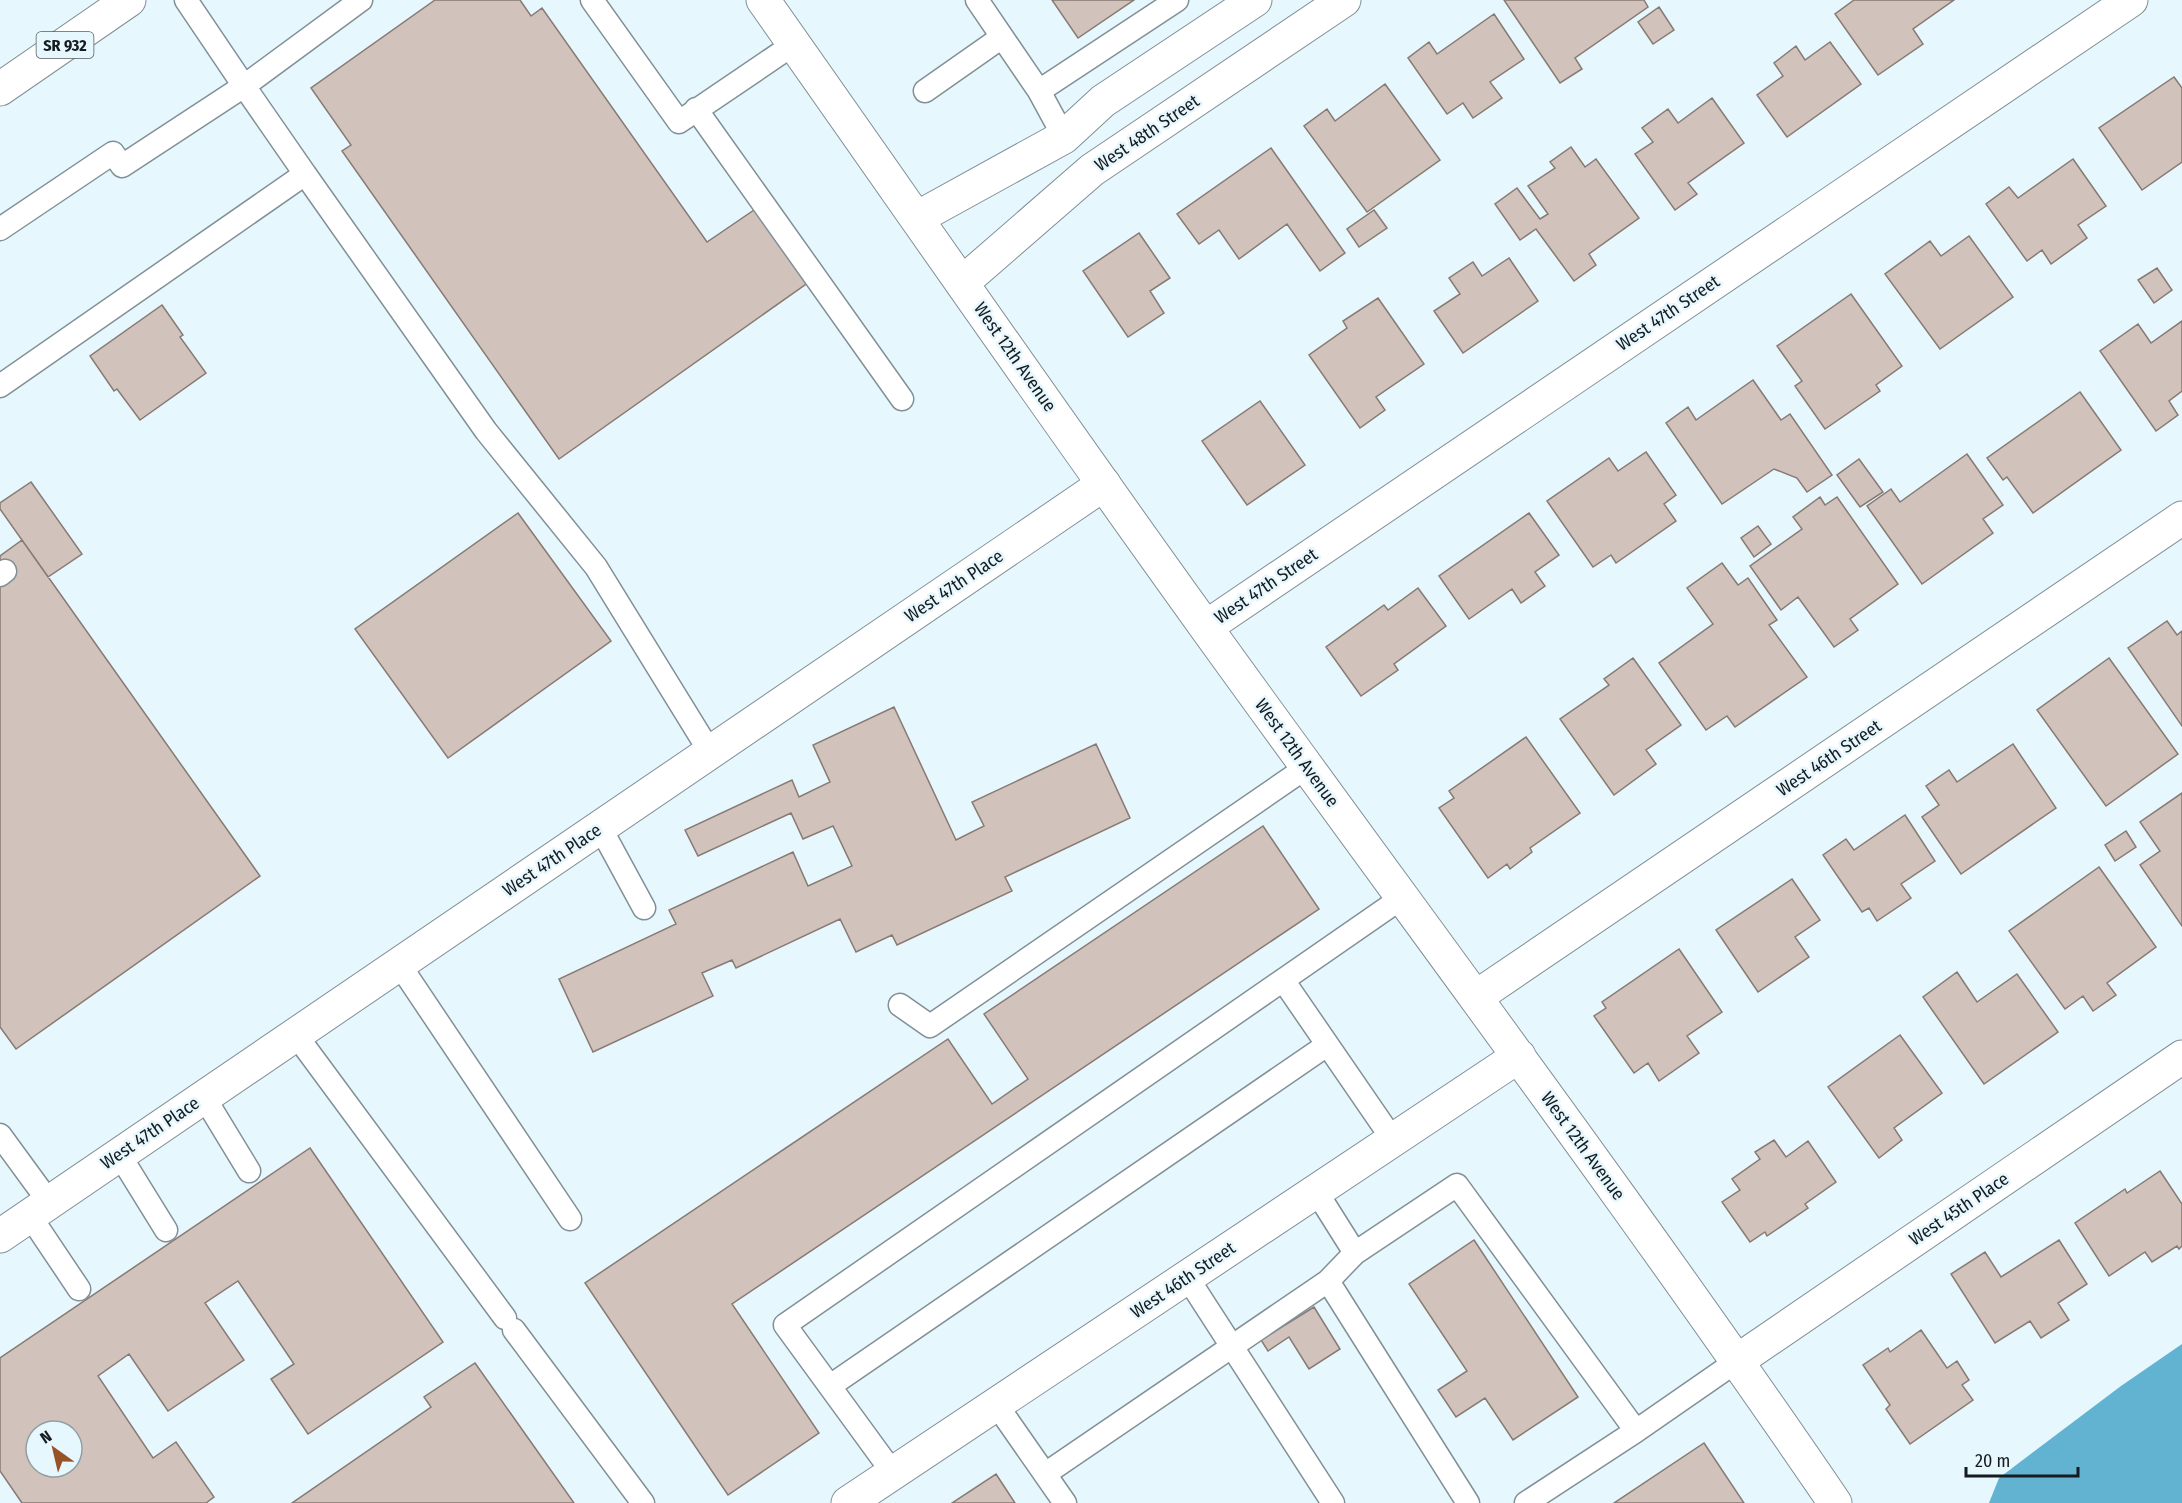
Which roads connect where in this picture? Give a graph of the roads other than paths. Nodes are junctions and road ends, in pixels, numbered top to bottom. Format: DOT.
graph roads {
  1 [pos="129,0"];
  2 [pos="186,0"];
  3 [pos="361,0"];
  4 [pos="592,0"];
  5 [pos="763,0"];
  6 [pos="977,0"];
  7 [pos="1177,0"];
  8 [pos="1255,0"];
  9 [pos="1344,0"];
  10 [pos="2131,0"];
  11 [pos="1002,37"];
  12 [pos="794,44"];
  13 [pos="244,86"];
  14 [pos="0,89"];
  15 [pos="925,91"];
  16 [pos="1039,91"];
  17 [pos="696,110"];
  18 [pos="1064,136"];
  19 [pos="304,174"];
  20 [pos="917,218"];
  21 [pos="0,229"];
  22 [pos="962,283"];
  23 [pos="0,386"];
  24 [pos="902,399"];
  25 [pos="1104,484"];
  26 [pos="2182,518"];
  27 [pos="1206,627"];
  28 [pos="710,752"];
  29 [pos="1307,767"];
  30 [pos="600,827"];
  31 [pos="1403,897"];
  32 [pos="644,908"];
  33 [pos="399,964"];
  34 [pos="1283,980"];
  35 [pos="1476,997"];
  36 [pos="900,1005"];
  37 [pos="296,1035"];
  38 [pos="1327,1045"];
  39 [pos="1519,1056"];
  40 [pos="2182,1058"];
  41 [pos="204,1097"];
  42 [pos="0,1135"];
  43 [pos="1393,1140"];
  44 [pos="119,1154"];
  45 [pos="249,1171"];
  46 [pos="1316,1191"];
  47 [pos="39,1209"];
  48 [pos="570,1219"];
  49 [pos="166,1230"];
  50 [pos="0,1236"];
  51 [pos="1355,1253"];
  52 [pos="1186,1277"];
  53 [pos="1328,1281"];
  54 [pos="79,1289"];
  55 [pos="1233,1347"];
  56 [pos="1737,1361"];
  57 [pos="830,1386"];
  58 [pos="996,1404"];
  59 [pos="1636,1431"];
  60 [pos="893,1473"];
  61 [pos="1045,1474"];
  62 [pos="643,1503"];
  63 [pos="848,1503"];
  64 [pos="1065,1503"];
  65 [pos="1333,1503"];
  66 [pos="1468,1503"];
  67 [pos="1526,1503"];
  68 [pos="1835,1503"];
  1 -- 14 [label="street, SR 932"];
  2 -- 13 [label="lane"];
  3 -- 13 [label="lane"];
  4 -- 17 [label="lane"];
  5 -- 12 [label="street, West 12th Avenue"];
  6 -- 11 [label="lane"];
  7 -- 16 [label="lane"];
  8 -- 18 [label="street"];
  9 -- 22 [label="street, West 48th Street"];
  10 -- 27 [label="street, West 47th Street"];
  11 -- 15 [label="lane"];
  11 -- 16 [label="lane"];
  12 -- 17 [label="lane"];
  12 -- 20 [label="street, West 12th Avenue"];
  13 -- 19 [label="lane"];
  13 -- 21 [label="lane"];
  16 -- 18 [label="lane"];
  17 -- 24 [label="lane"];
  18 -- 20 [label="street"];
  19 -- 23 [label="lane"];
  19 -- 28 [label="lane"];
  20 -- 22 [label="street, West 12th Avenue"];
  22 -- 25 [label="street, West 12th Avenue"];
  25 -- 27 [label="street, West 12th Avenue"];
  25 -- 28 [label="street, West 47th Place"];
  26 -- 35 [label="street, West 46th Street"];
  27 -- 29 [label="street, West 12th Avenue"];
  28 -- 30 [label="street, West 47th Place"];
  29 -- 31 [label="street, West 12th Avenue"];
  29 -- 36 [label="lane"];
  30 -- 32 [label="lane"];
  30 -- 33 [label="street, West 47th Place"];
  31 -- 34 [label="lane"];
  31 -- 35 [label="street, West 12th Avenue"];
  33 -- 37 [label="street, West 47th Place"];
  33 -- 48 [label="lane"];
  34 -- 38 [label="lane"];
  34 -- 57 [label="lane"];
  35 -- 39 [label="street, West 12th Avenue"];
  37 -- 41 [label="street, West 47th Place"];
  37 -- 62 [label="lane"];
  38 -- 43 [label="lane"];
  38 -- 57 [label="lane"];
  39 -- 43 [label="street, West 46th Street"];
  39 -- 56 [label="street, West 12th Avenue"];
  40 -- 56 [label="street, West 45th Place"];
  41 -- 44 [label="street, West 47th Place"];
  41 -- 45 [label="lane"];
  42 -- 47 [label="lane"];
  43 -- 46 [label="street, West 46th Street"];
  44 -- 47 [label="street, West 47th Place"];
  44 -- 49 [label="lane"];
  46 -- 51 [label="lane"];
  46 -- 52 [label="street, West 46th Street"];
  47 -- 50 [label="street, West 47th Place"];
  47 -- 54 [label="lane"];
  51 -- 53 [label="lane"];
  51 -- 59 [label="lane"];
  52 -- 55 [label="lane"];
  52 -- 58 [label="street, West 46th Street"];
  53 -- 55 [label="lane"];
  53 -- 66 [label="lane"];
  55 -- 61 [label="lane"];
  55 -- 65 [label="lane"];
  56 -- 59 [label="lane"];
  56 -- 68 [label="street, West 12th Avenue"];
  57 -- 60 [label="lane"];
  58 -- 60 [label="street, West 46th Street"];
  58 -- 61 [label="lane"];
  59 -- 67 [label="lane"];
  60 -- 63 [label="street, West 46th Street"];
  61 -- 64 [label="lane"];
}
